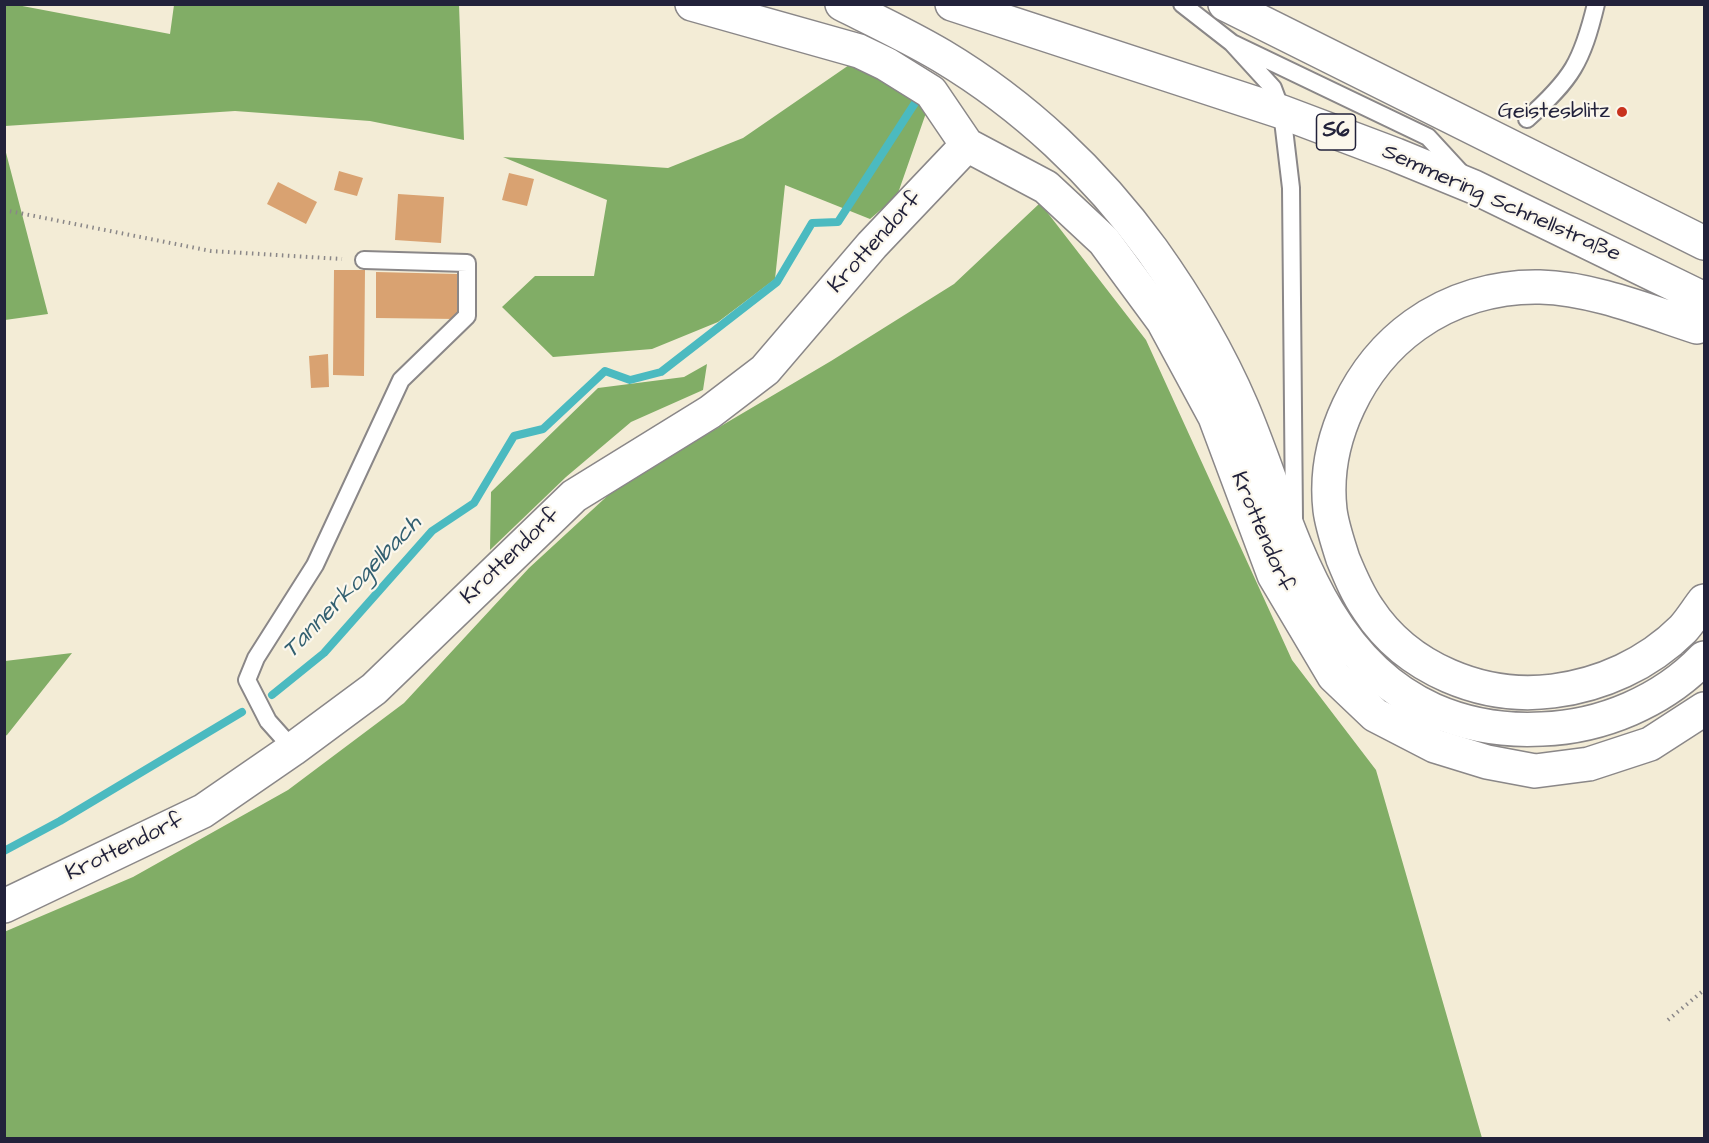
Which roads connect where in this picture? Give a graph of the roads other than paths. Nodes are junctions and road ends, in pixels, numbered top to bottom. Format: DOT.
graph roads {
  1 [pos="692,4"];
  2 [pos="842,4"];
  3 [pos="952,4"];
  4 [pos="1182,4"];
  5 [pos="1225,4"];
  6 [pos="1596,4"];
  7 [pos="1232,43"];
  8 [pos="1282,112"];
  9 [pos="1527,119"];
  10 [pos="968,145"];
  11 [pos="1474,187"];
  12 [pos="1704,243"];
  13 [pos="364,260"];
  14 [pos="1704,299"];
  15 [pos="1704,325"];
  16 [pos="1294,543"];
  17 [pos="1704,601"];
  18 [pos="1704,658"];
  19 [pos="1704,709"];
  20 [pos="293,749"];
  21 [pos="4,906"];
  1 -- 10 [label="main road, Krottendorf"];
  2 -- 16 [label="main road"];
  3 -- 8 [label="main road, Semmering Schnellstraße / S6"];
  4 -- 7 [label="lane"];
  5 -- 12 [label="main road"];
  6 -- 9 [label="lane"];
  7 -- 8 [label="lane"];
  7 -- 11 [label="lane"];
  8 -- 11 [label="main road, Semmering Schnellstraße / S6"];
  8 -- 16 [label="lane"];
  10 -- 19 [label="main road, Krottendorf"];
  10 -- 20 [label="main road, Krottendorf"];
  11 -- 14 [label="main road, Semmering Schnellstraße / S6"];
  13 -- 20 [label="lane"];
  15 -- 17 [label="main road"];
  16 -- 18 [label="main road"];
  20 -- 21 [label="main road, Krottendorf"];
}
